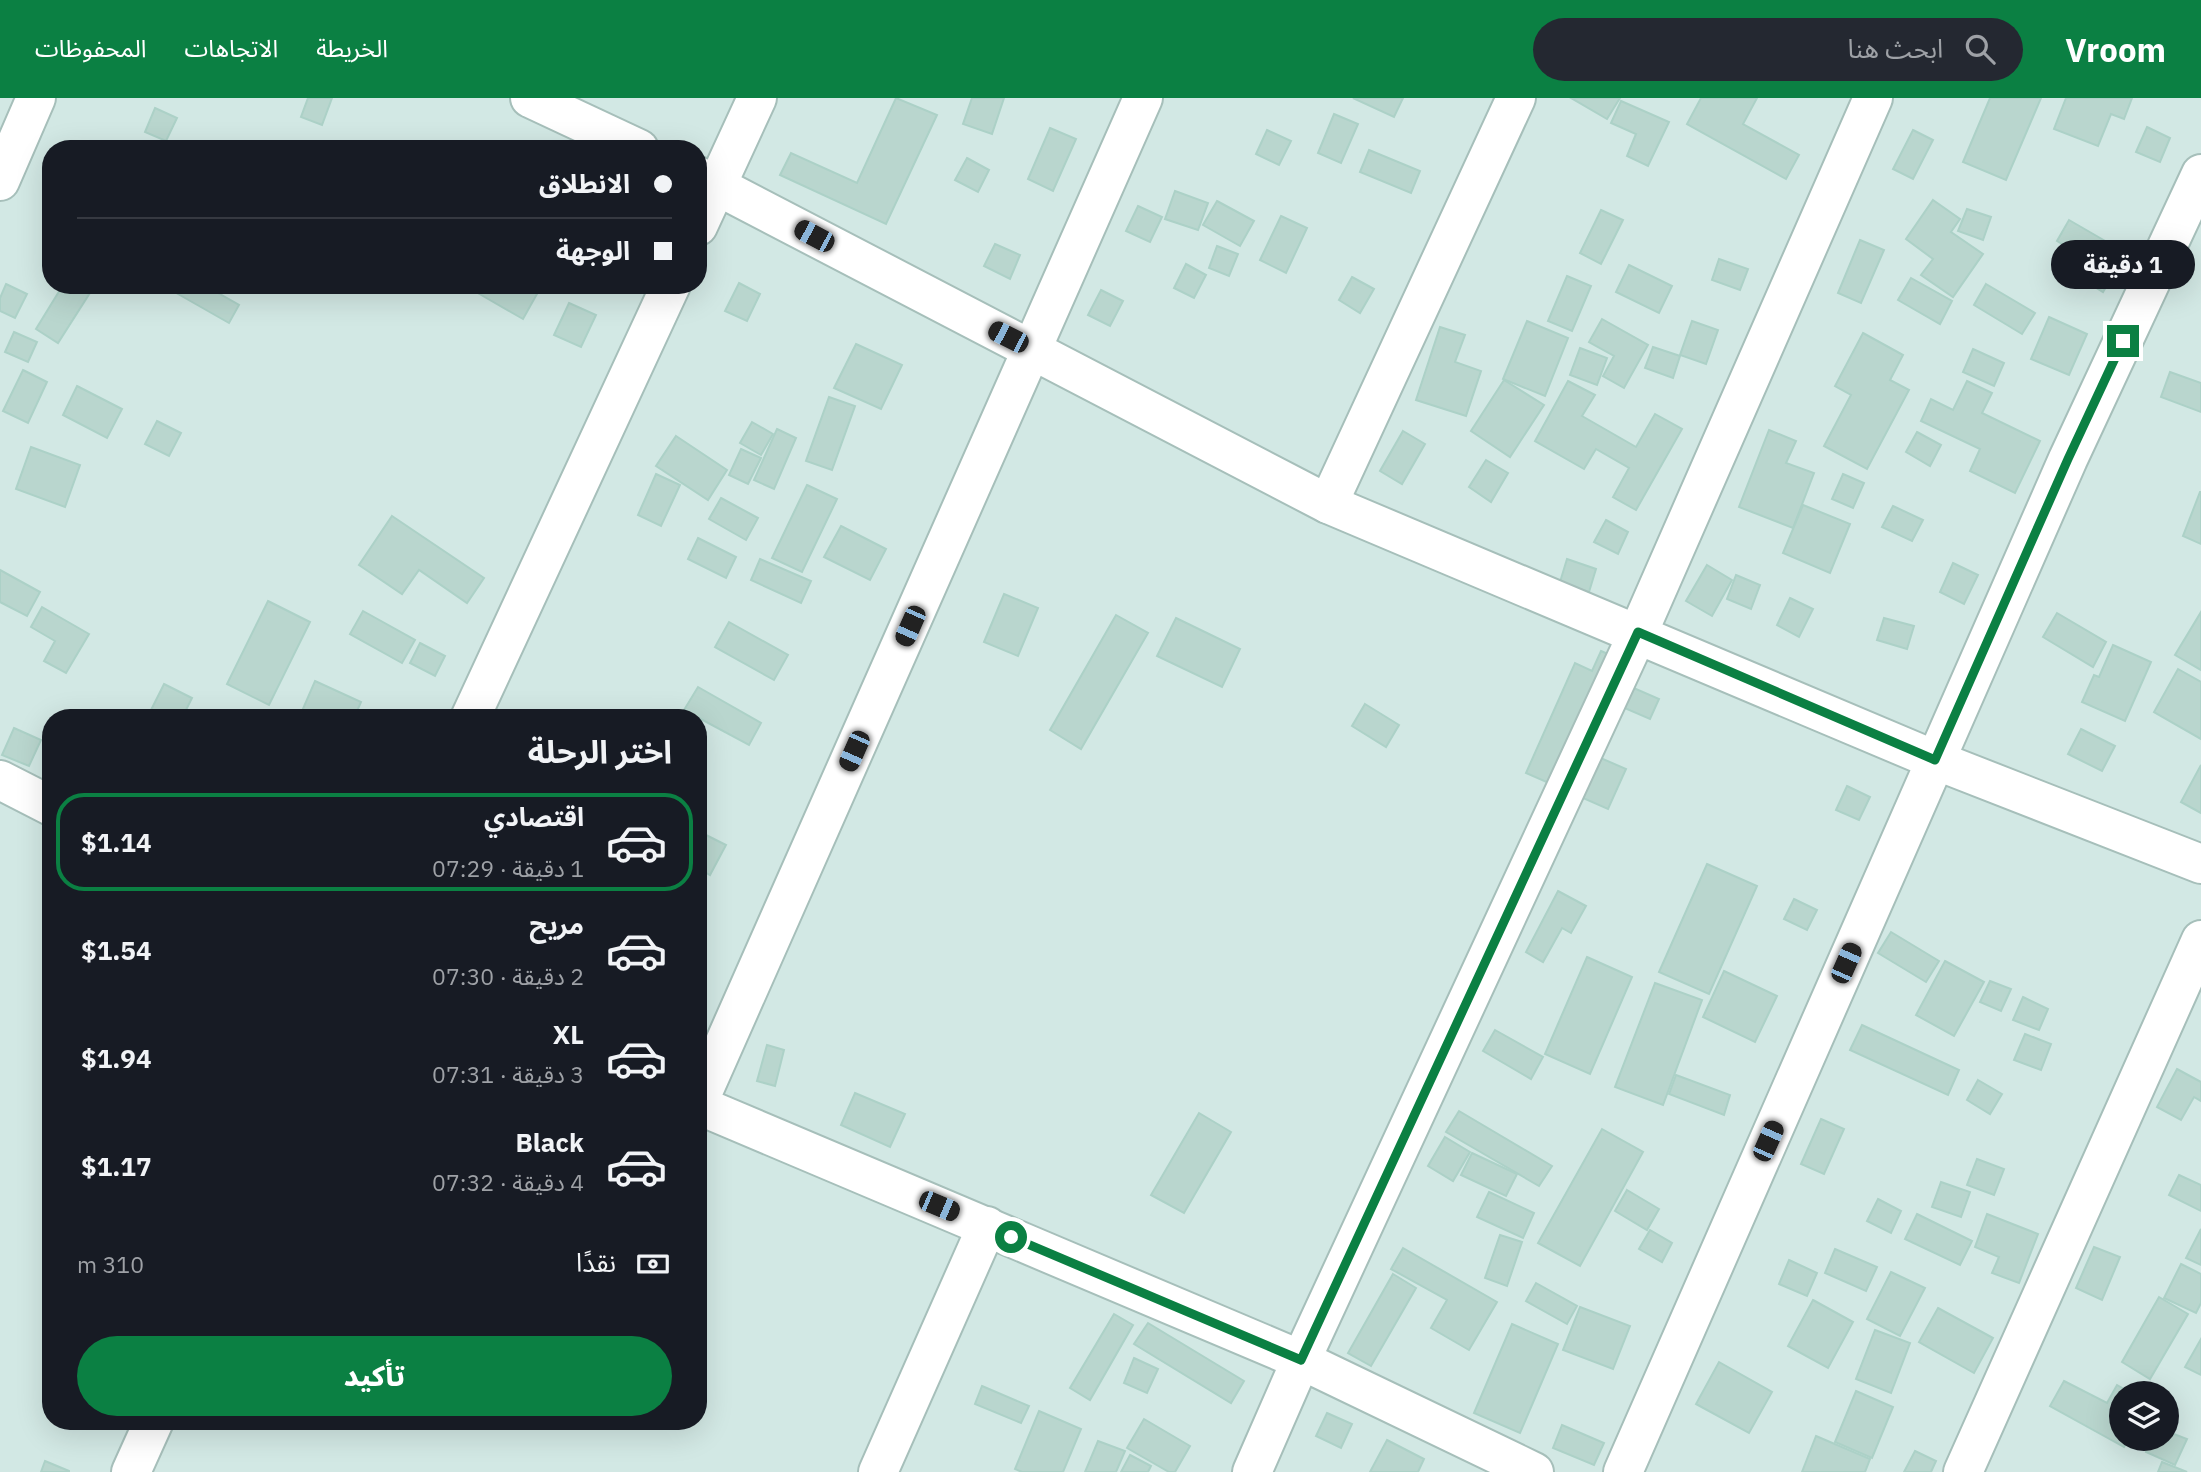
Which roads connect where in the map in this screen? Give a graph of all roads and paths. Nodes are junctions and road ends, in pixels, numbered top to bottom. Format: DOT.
graph roads {
  1 [pos="36,98"];
  2 [pos="530,98"];
  3 [pos="757,98"];
  4 [pos="1143,98"];
  5 [pos="1516,98"];
  6 [pos="1873,98"];
  7 [pos="620,140"];
  8 [pos="2201,174"];
  9 [pos="0,181"];
  10 [pos="708,181"];
  11 [pos="667,294"];
  12 [pos="1032,350"];
  13 [pos="1328,504"];
  14 [pos="1638,632"];
  15 [pos="474,709"];
  16 [pos="1935,760"];
  17 [pos="0,780"];
  18 [pos="42,801"];
  19 [pos="2201,864"];
  20 [pos="2201,940"];
  21 [pos="707,1084"];
  22 [pos="707,1108"];
  23 [pos="987,1226"];
  24 [pos="1301,1360"];
  25 [pos="150,1430"];
  26 [pos="131,1472"];
  27 [pos="878,1472"];
  28 [pos="1252,1472"];
  29 [pos="1534,1472"];
  30 [pos="1623,1472"];
  31 [pos="1963,1472"];
  1 -- 9 [label="street"];
  2 -- 7 [label="street"];
  3 -- 10 [label="street"];
  4 -- 12 [label="street"];
  5 -- 13 [label="street"];
  6 -- 14 [label="street"];
  8 -- 16 [label="street"];
  10 -- 12 [label="street"];
  11 -- 15 [label="street"];
  12 -- 13 [label="street"];
  12 -- 21 [label="street"];
  13 -- 14 [label="street"];
  14 -- 16 [label="street"];
  14 -- 24 [label="street"];
  16 -- 19 [label="street"];
  16 -- 30 [label="street"];
  17 -- 18 [label="street"];
  20 -- 31 [label="street"];
  22 -- 23 [label="street"];
  23 -- 24 [label="street"];
  23 -- 27 [label="street"];
  24 -- 28 [label="street"];
  24 -- 29 [label="street"];
  25 -- 26 [label="street"];
}
